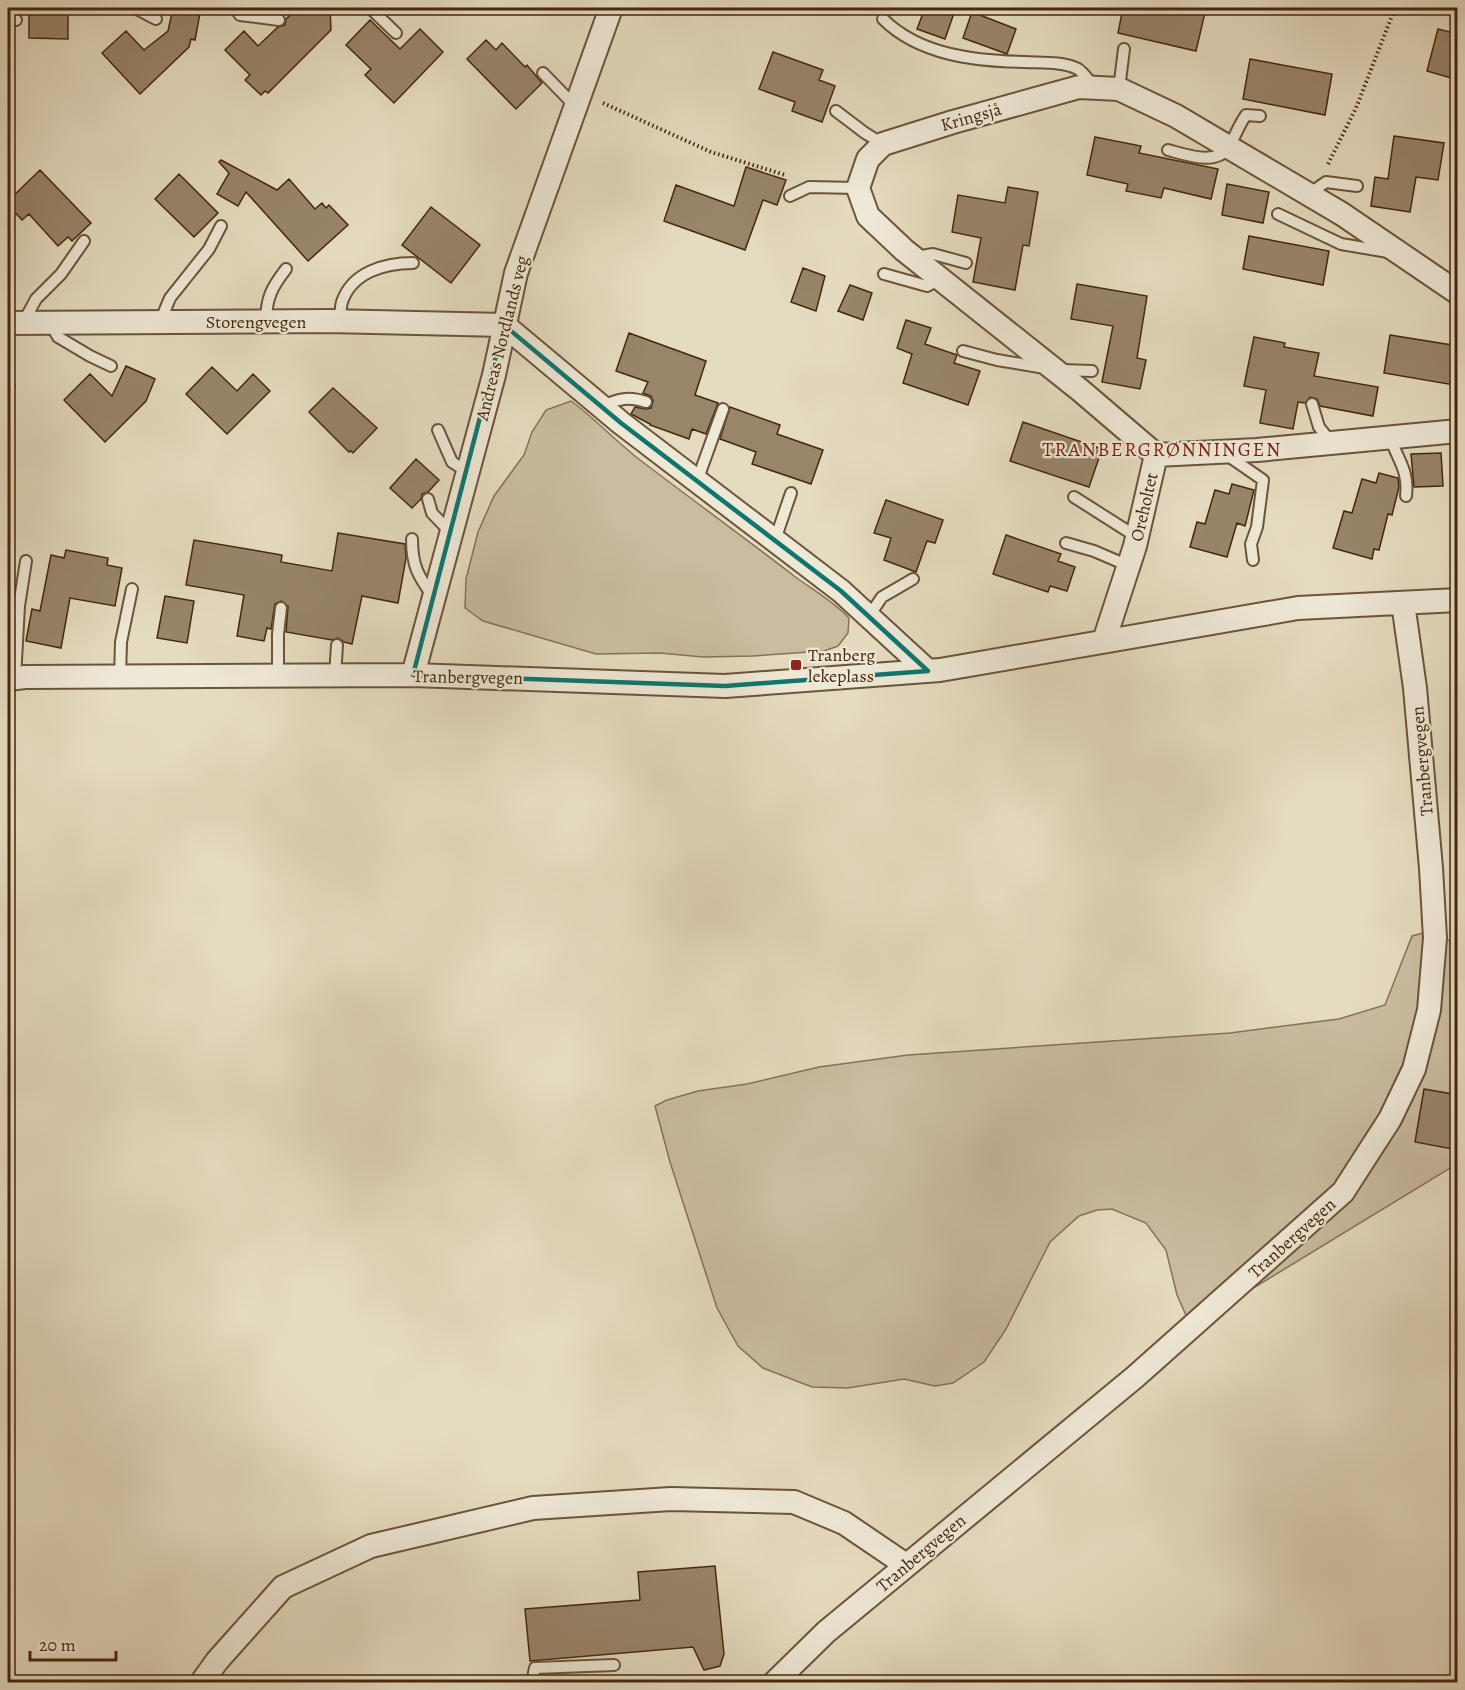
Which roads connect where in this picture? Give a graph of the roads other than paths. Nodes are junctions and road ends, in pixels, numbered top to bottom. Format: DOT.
graph roads {
  1 [pos="135,8"];
  2 [pos="235,8"];
  3 [pos="370,8"];
  4 [pos="610,8"];
  5 [pos="156,19"];
  6 [pos="883,19"];
  7 [pos="279,20"];
  8 [pos="396,33"];
  9 [pos="1124,49"];
  10 [pos="543,73"];
  11 [pos="1096,88"];
  12 [pos="1119,89"];
  13 [pos="577,100"];
  14 [pos="836,111"];
  15 [pos="1260,116"];
  16 [pos="883,144"];
  17 [pos="1229,147"];
  18 [pos="1168,150"];
  19 [pos="1357,186"];
  20 [pos="858,188"];
  21 [pos="1316,189"];
  22 [pos="790,196"];
  23 [pos="1278,214"];
  24 [pos="221,226"];
  25 [pos="84,241"];
  26 [pos="1400,254"];
  27 [pos="914,258"];
  28 [pos="413,263"];
  29 [pos="966,263"];
  30 [pos="286,269"];
  31 [pos="884,274"];
  32 [pos="940,279"];
  33 [pos="1458,292"];
  34 [pos="160,322"];
  35 [pos="266,322"];
  36 [pos="340,322"];
  37 [pos="15,323"];
  38 [pos="49,323"];
  39 [pos="504,326"];
  40 [pos="963,351"];
  41 [pos="111,366"];
  42 [pos="1056,370"];
  43 [pos="1092,370"];
  44 [pos="646,402"];
  45 [pos="1312,404"];
  46 [pos="601,407"];
  47 [pos="723,409"];
  48 [pos="438,430"];
  49 [pos="1458,431"];
  50 [pos="1389,437"];
  51 [pos="1331,443"];
  52 [pos="1221,451"];
  53 [pos="1156,454"];
  54 [pos="468,472"];
  55 [pos="697,481"];
  56 [pos="791,493"];
  57 [pos="1406,496"];
  58 [pos="1074,497"];
  59 [pos="428,500"];
  60 [pos="452,534"];
  61 [pos="1137,537"];
  62 [pos="412,539"];
  63 [pos="775,540"];
  64 [pos="1066,543"];
  65 [pos="1253,560"];
  66 [pos="26,561"];
  67 [pos="1129,566"];
  68 [pos="912,579"];
  69 [pos="132,589"];
  70 [pos="434,598"];
  71 [pos="1458,600"];
  72 [pos="1402,603"];
  73 [pos="282,608"];
  74 [pos="869,616"];
  75 [pos="1104,641"];
  76 [pos="337,645"];
  77 [pos="928,671"];
  78 [pos="413,675"];
  79 [pos="120,676"];
  80 [pos="278,676"];
  81 [pos="335,676"];
  82 [pos="11,678"];
  83 [pos="906,1565"];
  84 [pos="614,1665"];
  85 [pos="202,1683"];
  86 [pos="532,1683"];
  87 [pos="775,1683"];
  1 -- 5 [label="lane"];
  2 -- 7 [label="lane"];
  3 -- 8 [label="lane"];
  4 -- 13 [label="street, Andreas Nordlands veg"];
  6 -- 11 [label="lane"];
  9 -- 12 [label="lane"];
  10 -- 13 [label="lane"];
  11 -- 12 [label="street, Kringsjå"];
  11 -- 16 [label="street, Kringsjå"];
  12 -- 17 [label="street, Kringsjå"];
  13 -- 39 [label="street, Andreas Nordlands veg"];
  14 -- 16 [label="lane"];
  15 -- 17 [label="lane"];
  16 -- 20 [label="street"];
  17 -- 18 [label="lane"];
  17 -- 21 [label="street, Kringsjå"];
  19 -- 21 [label="lane"];
  20 -- 22 [label="lane"];
  20 -- 27 [label="street"];
  21 -- 26 [label="street, Kringsjå"];
  23 -- 26 [label="lane"];
  24 -- 34 [label="lane"];
  25 -- 37 [label="lane"];
  26 -- 33 [label="street, Kringsjå"];
  27 -- 29 [label="lane"];
  27 -- 32 [label="street"];
  28 -- 36 [label="lane"];
  30 -- 35 [label="lane"];
  31 -- 32 [label="lane"];
  32 -- 42 [label="street"];
  34 -- 35 [label="street, Storengvegen"];
  34 -- 38 [label="street, Storengvegen"];
  35 -- 36 [label="street, Storengvegen"];
  36 -- 39 [label="street, Storengvegen"];
  37 -- 38 [label="street, Storengvegen"];
  38 -- 41 [label="lane"];
  39 -- 46 [label="street"];
  39 -- 54 [label="street, Andreas Nordlands veg"];
  40 -- 42 [label="lane"];
  42 -- 43 [label="lane"];
  42 -- 53 [label="street"];
  44 -- 46 [label="lane"];
  45 -- 51 [label="lane"];
  46 -- 55 [label="street"];
  47 -- 55 [label="lane"];
  48 -- 54 [label="lane"];
  49 -- 50 [label="street, Oreholtet"];
  50 -- 51 [label="street, Oreholtet"];
  50 -- 57 [label="lane"];
  51 -- 52 [label="street, Oreholtet"];
  52 -- 53 [label="street, Oreholtet"];
  52 -- 65 [label="lane"];
  53 -- 61 [label="street, Oreholtet"];
  54 -- 60 [label="street, Andreas Nordlands veg"];
  55 -- 63 [label="street"];
  56 -- 63 [label="lane"];
  58 -- 61 [label="lane"];
  59 -- 60 [label="lane"];
  60 -- 70 [label="street, Andreas Nordlands veg"];
  61 -- 67 [label="street, Oreholtet"];
  62 -- 70 [label="lane"];
  63 -- 74 [label="street"];
  64 -- 67 [label="lane"];
  66 -- 82 [label="lane"];
  67 -- 75 [label="street, Oreholtet"];
  68 -- 74 [label="lane"];
  69 -- 79 [label="lane"];
  70 -- 78 [label="street, Andreas Nordlands veg"];
  71 -- 72 [label="street, Tranbergvegen"];
  72 -- 75 [label="street, Tranbergvegen"];
  72 -- 83 [label="street, Tranbergvegen"];
  73 -- 80 [label="lane"];
  74 -- 77 [label="street"];
  75 -- 77 [label="street, Tranbergvegen"];
  76 -- 81 [label="lane"];
  77 -- 78 [label="street, Tranbergvegen"];
  78 -- 81 [label="street, Tranbergvegen"];
  79 -- 80 [label="street, Tranbergvegen"];
  79 -- 82 [label="street, Tranbergvegen"];
  80 -- 81 [label="street, Tranbergvegen"];
  83 -- 85 [label="street"];
  83 -- 87 [label="street, Tranbergvegen"];
  84 -- 86 [label="lane"];
}
